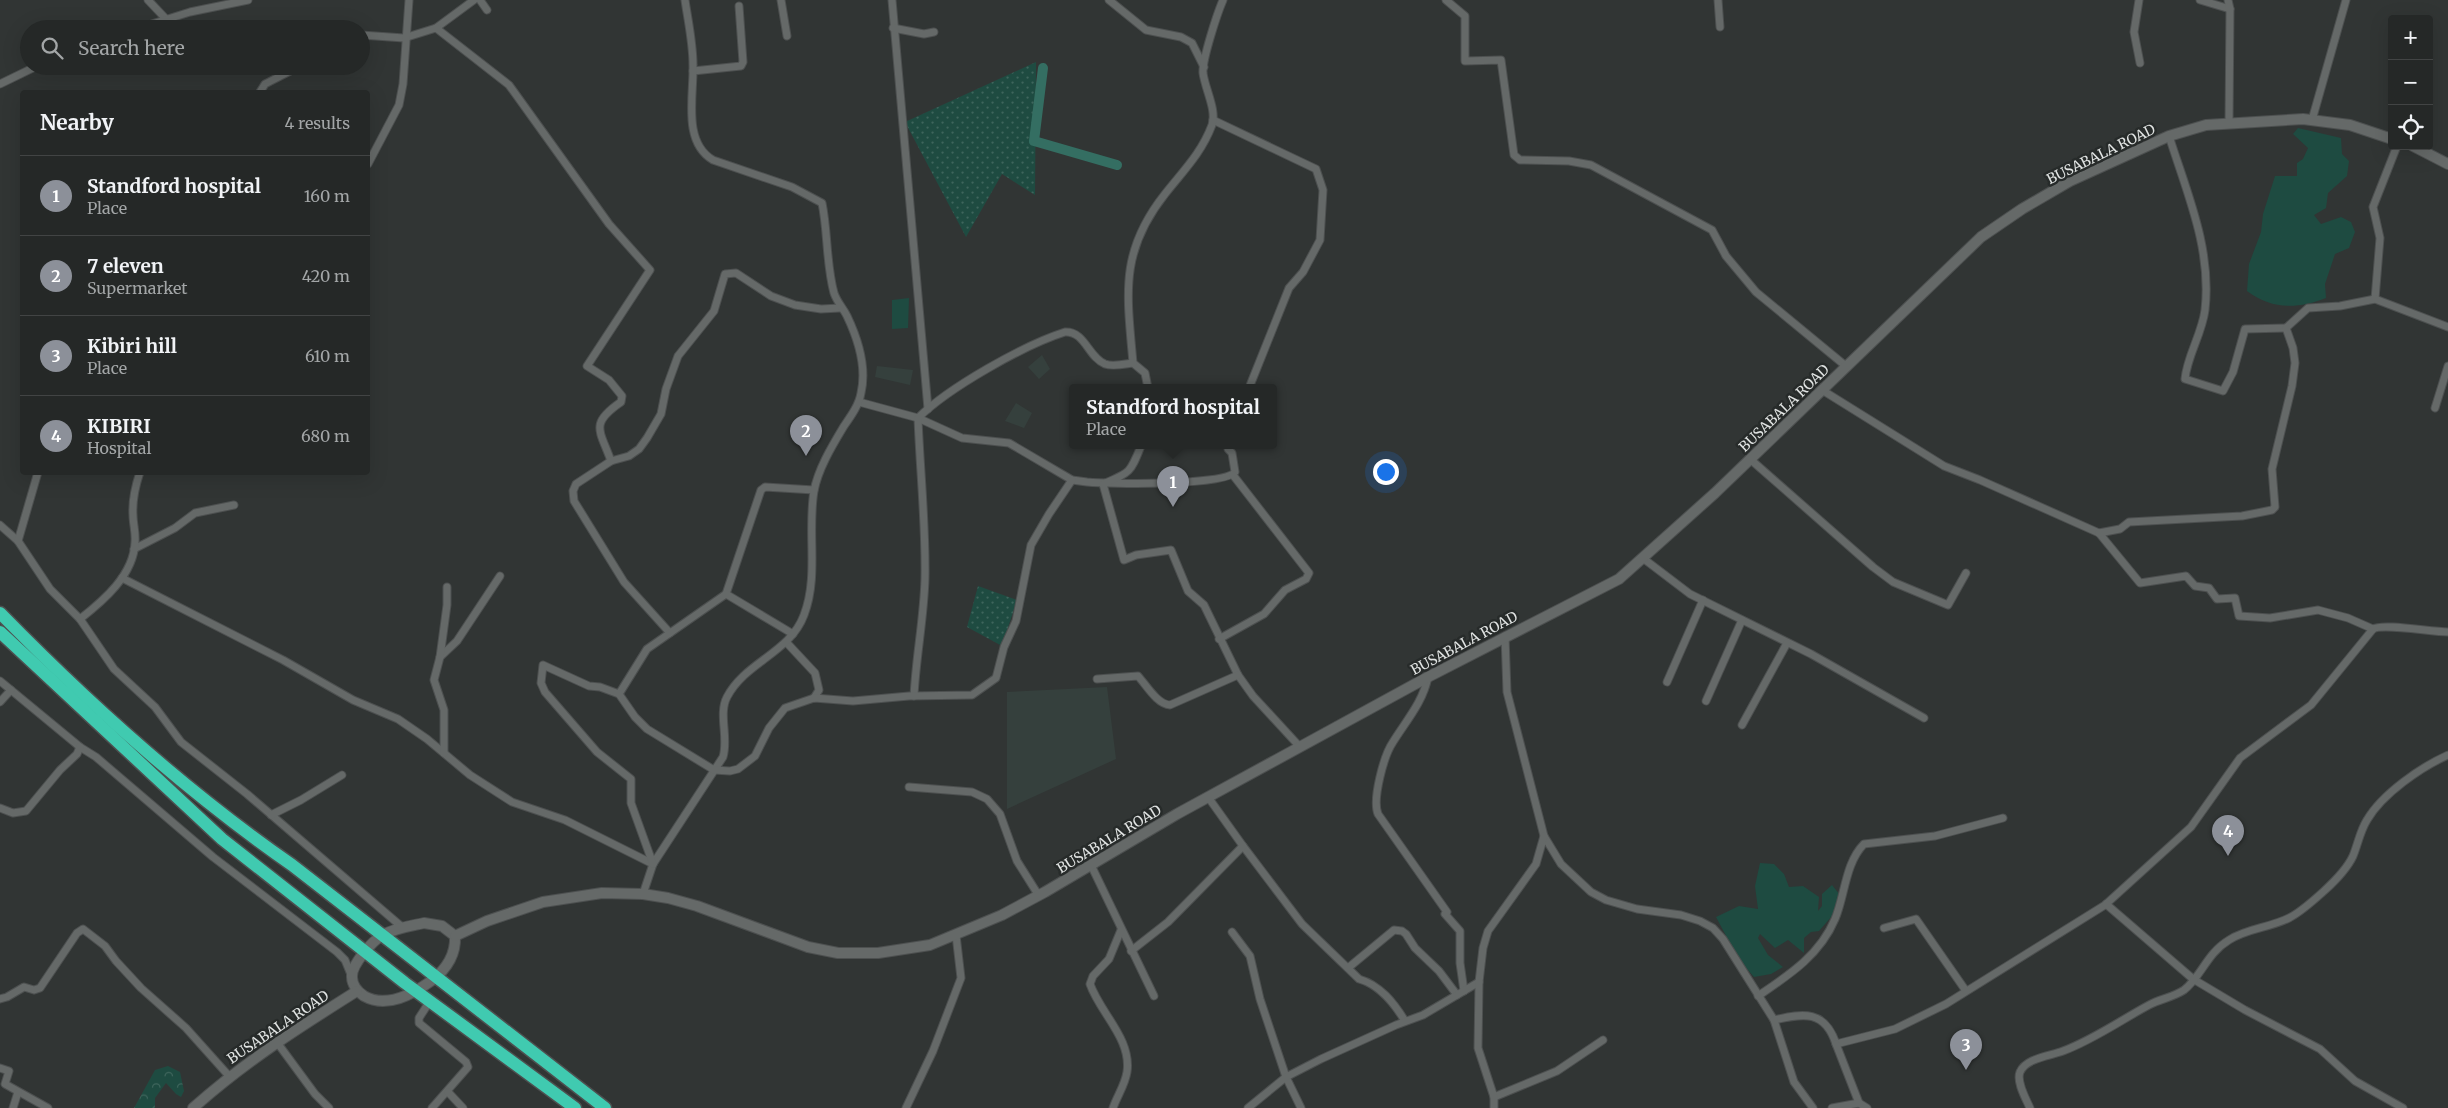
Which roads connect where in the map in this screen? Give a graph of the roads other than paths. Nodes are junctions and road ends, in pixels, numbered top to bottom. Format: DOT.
graph roads {
  1 [pos="148,0"];
  2 [pos="248,0"];
  3 [pos="409,0"];
  4 [pos="474,0"];
  5 [pos="480,0"];
  6 [pos="685,0"];
  7 [pos="781,0"];
  8 [pos="892,0"];
  9 [pos="1109,0"];
  10 [pos="1223,0"];
  11 [pos="1446,0"];
  12 [pos="1718,0"];
  13 [pos="2139,0"];
  14 [pos="2200,0"];
  15 [pos="2228,0"];
  16 [pos="2346,0"];
  17 [pos="739,6"];
  18 [pos="2230,9"];
  19 [pos="487,10"];
  20 [pos="166,19"];
  21 [pos="163,20"];
  22 [pos="1720,26"];
  23 [pos="436,28"];
  24 [pos="893,28"];
  25 [pos="934,32"];
  26 [pos="370,36"];
  27 [pos="787,36"];
  28 [pos="404,38"];
  29 [pos="2140,63"];
  30 [pos="1204,67"];
  31 [pos="693,71"];
  32 [pos="20,74"];
  33 [pos="282,75"];
  34 [pos="0,84"];
  35 [pos="261,90"];
  36 [pos="1214,120"];
  37 [pos="2312,120"];
  38 [pos="2229,123"];
  39 [pos="2169,136"];
  40 [pos="2388,138"];
  41 [pos="2395,150"];
  42 [pos="2421,150"];
  43 [pos="370,160"];
  44 [pos="2448,164"];
  45 [pos="2376,299"];
  46 [pos="840,308"];
  47 [pos="2448,327"];
  48 [pos="2286,328"];
  49 [pos="1133,363"];
  50 [pos="2448,366"];
  51 [pos="1847,367"];
  52 [pos="1147,384"];
  53 [pos="1251,384"];
  54 [pos="1822,390"];
  55 [pos="859,402"];
  56 [pos="2435,408"];
  57 [pos="928,409"];
  58 [pos="918,418"];
  59 [pos="1140,449"];
  60 [pos="1229,449"];
  61 [pos="1750,459"];
  62 [pos="611,461"];
  63 [pos="37,475"];
  64 [pos="139,475"];
  65 [pos="1233,475"];
  66 [pos="1072,480"];
  67 [pos="1103,484"];
  68 [pos="814,490"];
  69 [pos="234,505"];
  70 [pos="0,525"];
  71 [pos="2099,533"];
  72 [pos="18,541"];
  73 [pos="134,549"];
  74 [pos="1644,558"];
  75 [pos="1966,573"];
  76 [pos="500,576"];
  77 [pos="122,578"];
  78 [pos="446,587"];
  79 [pos="726,594"];
  80 [pos="1703,600"];
  81 [pos="0,614"];
  82 [pos="80,619"];
  83 [pos="1742,620"];
  84 [pos="2373,629"];
  85 [pos="0,632"];
  86 [pos="2448,632"];
  87 [pos="670,633"];
  88 [pos="793,634"];
  89 [pos="1505,636"];
  90 [pos="1219,639"];
  91 [pos="1787,642"];
  92 [pos="787,643"];
  93 [pos="440,657"];
  94 [pos="1238,675"];
  95 [pos="1428,677"];
  96 [pos="1097,679"];
  97 [pos="0,681"];
  98 [pos="1667,682"];
  99 [pos="11,690"];
  100 [pos="619,694"];
  101 [pos="914,696"];
  102 [pos="814,698"];
  103 [pos="1706,701"];
  104 [pos="0,702"];
  105 [pos="1924,718"];
  106 [pos="1742,725"];
  107 [pos="80,747"];
  108 [pos="1300,748"];
  109 [pos="444,752"];
  110 [pos="2448,755"];
  111 [pos="714,770"];
  112 [pos="342,775"];
  113 [pos="909,787"];
  114 [pos="1208,797"];
  115 [pos="0,808"];
  116 [pos="271,815"];
  117 [pos="2003,818"];
  118 [pos="1544,836"];
  119 [pos="1243,846"];
  120 [pos="653,864"];
  121 [pos="1091,865"];
  122 [pos="643,894"];
  123 [pos="1039,896"];
  124 [pos="2106,904"];
  125 [pos="402,927"];
  126 [pos="1884,928"];
  127 [pos="1121,930"];
  128 [pos="1232,932"];
  129 [pos="382,935"];
  130 [pos="956,935"];
  131 [pos="454,936"];
  132 [pos="1131,951"];
  133 [pos="365,952"];
  134 [pos="1348,968"];
  135 [pos="352,977"];
  136 [pos="436,977"];
  137 [pos="2193,979"];
  138 [pos="1479,982"];
  139 [pos="357,991"];
  140 [pos="1464,991"];
  141 [pos="417,992"];
  142 [pos="1966,992"];
  143 [pos="1457,995"];
  144 [pos="1154,996"];
  145 [pos="1758,996"];
  146 [pos="0,998"];
  147 [pos="430,1001"];
  148 [pos="1774,1020"];
  149 [pos="1405,1022"];
  150 [pos="1603,1040"];
  151 [pos="276,1042"];
  152 [pos="1836,1044"];
  153 [pos="0,1068"];
  154 [pos="229,1076"];
  155 [pos="1286,1077"];
  156 [pos="18,1092"];
  157 [pos="448,1092"];
  158 [pos="1494,1096"];
  159 [pos="1860,1103"];
  160 [pos="13,1108"];
  161 [pos="48,1108"];
  162 [pos="194,1108"];
  163 [pos="329,1108"];
  164 [pos="432,1108"];
  165 [pos="463,1108"];
  166 [pos="575,1108"];
  167 [pos="604,1108"];
  168 [pos="906,1108"];
  169 [pos="1113,1108"];
  170 [pos="1248,1108"];
  171 [pos="1301,1108"];
  172 [pos="1494,1108"];
  173 [pos="1813,1108"];
  174 [pos="1832,1108"];
  175 [pos="1868,1108"];
  176 [pos="2030,1108"];
  177 [pos="2403,1108"];
  1 -- 20 [label="street"];
  2 -- 20 [label="street"];
  3 -- 28 [label="street"];
  4 -- 23 [label="street"];
  5 -- 19 [label="street"];
  6 -- 31 [label="street"];
  7 -- 27 [label="street"];
  8 -- 24 [label="street"];
  9 -- 30 [label="street"];
  10 -- 30 [label="street"];
  11 -- 51 [label="street"];
  12 -- 22 [label="street"];
  13 -- 29 [label="street"];
  14 -- 18 [label="street"];
  15 -- 18 [label="street"];
  16 -- 37 [label="street"];
  17 -- 31 [label="street"];
  18 -- 38 [label="street"];
  20 -- 21 [label="street"];
  23 -- 28 [label="street"];
  23 -- 62 [label="street"];
  24 -- 25 [label="street"];
  24 -- 57 [label="street"];
  26 -- 28 [label="street"];
  28 -- 43 [label="street"];
  30 -- 36 [label="street"];
  31 -- 46 [label="street"];
  32 -- 34 [label="street"];
  33 -- 35 [label="street"];
  36 -- 49 [label="street"];
  36 -- 53 [label="street"];
  37 -- 38 [label="street, BUSABALA ROAD"];
  37 -- 40 [label="street, BUSABALA ROAD"];
  38 -- 39 [label="street, BUSABALA ROAD"];
  39 -- 48 [label="street"];
  39 -- 51 [label="street, BUSABALA ROAD"];
  41 -- 45 [label="street"];
  42 -- 44 [label="street"];
  45 -- 47 [label="street"];
  45 -- 48 [label="street"];
  46 -- 55 [label="street"];
  46 -- 62 [label="street"];
  48 -- 71 [label="street"];
  49 -- 52 [label="street"];
  49 -- 57 [label="street"];
  50 -- 56 [label="street"];
  51 -- 54 [label="street, BUSABALA ROAD"];
  54 -- 61 [label="street, BUSABALA ROAD"];
  54 -- 71 [label="street"];
  55 -- 58 [label="street"];
  55 -- 68 [label="street"];
  57 -- 58 [label="street"];
  58 -- 66 [label="street"];
  58 -- 101 [label="street"];
  59 -- 67 [label="street"];
  60 -- 65 [label="street"];
  61 -- 74 [label="street, BUSABALA ROAD"];
  61 -- 75 [label="street"];
  62 -- 87 [label="street"];
  63 -- 72 [label="street"];
  64 -- 73 [label="street"];
  65 -- 67 [label="street"];
  65 -- 90 [label="street"];
  66 -- 67 [label="street"];
  66 -- 101 [label="street"];
  67 -- 90 [label="street"];
  68 -- 79 [label="street"];
  68 -- 88 [label="street"];
  69 -- 73 [label="street"];
  70 -- 72 [label="street"];
  71 -- 84 [label="street"];
  72 -- 82 [label="street"];
  73 -- 77 [label="street"];
  74 -- 80 [label="street"];
  74 -- 89 [label="street, BUSABALA ROAD"];
  76 -- 93 [label="street"];
  77 -- 82 [label="street"];
  77 -- 109 [label="street"];
  78 -- 93 [label="street"];
  79 -- 87 [label="street"];
  79 -- 88 [label="street"];
  80 -- 83 [label="street"];
  80 -- 98 [label="street"];
  81 -- 129 [label="highway"];
  82 -- 116 [label="street"];
  83 -- 91 [label="street"];
  83 -- 103 [label="street"];
  84 -- 86 [label="street"];
  84 -- 124 [label="street"];
  85 -- 133 [label="highway"];
  87 -- 100 [label="street"];
  88 -- 92 [label="street"];
  89 -- 95 [label="street, BUSABALA ROAD"];
  89 -- 118 [label="street"];
  90 -- 94 [label="street"];
  91 -- 105 [label="street"];
  91 -- 106 [label="street"];
  92 -- 102 [label="street"];
  92 -- 111 [label="street"];
  93 -- 109 [label="street"];
  94 -- 96 [label="street"];
  94 -- 108 [label="street"];
  95 -- 108 [label="street, BUSABALA ROAD"];
  95 -- 140 [label="street"];
  97 -- 99 [label="street"];
  99 -- 104 [label="street"];
  99 -- 107 [label="street"];
  100 -- 111 [label="street"];
  100 -- 120 [label="street"];
  101 -- 102 [label="street"];
  102 -- 111 [label="street"];
  107 -- 115 [label="street"];
  107 -- 135 [label="street"];
  108 -- 114 [label="street, BUSABALA ROAD"];
  109 -- 120 [label="street"];
  110 -- 137 [label="street"];
  111 -- 120 [label="street"];
  112 -- 116 [label="street"];
  113 -- 123 [label="street"];
  114 -- 119 [label="street"];
  114 -- 121 [label="street, BUSABALA ROAD"];
  116 -- 125 [label="street"];
  117 -- 145 [label="street"];
  118 -- 138 [label="street"];
  118 -- 145 [label="street"];
  119 -- 132 [label="street"];
  119 -- 134 [label="street"];
  120 -- 122 [label="street"];
  121 -- 123 [label="street, BUSABALA ROAD"];
  121 -- 127 [label="street"];
  122 -- 130 [label="street, BUSABALA ROAD"];
  122 -- 131 [label="street, BUSABALA ROAD"];
  123 -- 130 [label="street, BUSABALA ROAD"];
  124 -- 137 [label="street"];
  124 -- 142 [label="street"];
  125 -- 129 [label="street"];
  125 -- 131 [label="street"];
  126 -- 142 [label="street"];
  127 -- 132 [label="street"];
  127 -- 169 [label="street"];
  128 -- 155 [label="street"];
  129 -- 133 [label="street"];
  129 -- 136 [label="highway"];
  130 -- 168 [label="street"];
  131 -- 136 [label="street"];
  132 -- 144 [label="street"];
  133 -- 135 [label="street"];
  133 -- 141 [label="highway"];
  134 -- 143 [label="street"];
  134 -- 149 [label="street"];
  135 -- 139 [label="street"];
  136 -- 141 [label="street"];
  136 -- 167 [label="highway"];
  137 -- 176 [label="street"];
  137 -- 177 [label="street"];
  138 -- 140 [label="street"];
  138 -- 158 [label="street"];
  139 -- 141 [label="street"];
  139 -- 151 [label="street, BUSABALA ROAD"];
  140 -- 143 [label="street"];
  141 -- 147 [label="highway"];
  142 -- 152 [label="street"];
  143 -- 149 [label="street"];
  145 -- 148 [label="street"];
  146 -- 154 [label="street"];
  147 -- 157 [label="street"];
  147 -- 166 [label="highway"];
  148 -- 152 [label="street"];
  148 -- 173 [label="street"];
  149 -- 155 [label="street"];
  150 -- 158 [label="street"];
  151 -- 154 [label="street, BUSABALA ROAD"];
  151 -- 163 [label="street"];
  152 -- 159 [label="street"];
  153 -- 156 [label="street"];
  154 -- 162 [label="street, BUSABALA ROAD"];
  155 -- 170 [label="street"];
  155 -- 171 [label="street"];
  156 -- 160 [label="street"];
  156 -- 161 [label="street"];
  157 -- 164 [label="street"];
  157 -- 165 [label="street"];
  158 -- 172 [label="street"];
  159 -- 174 [label="street"];
  159 -- 175 [label="street"];
}
